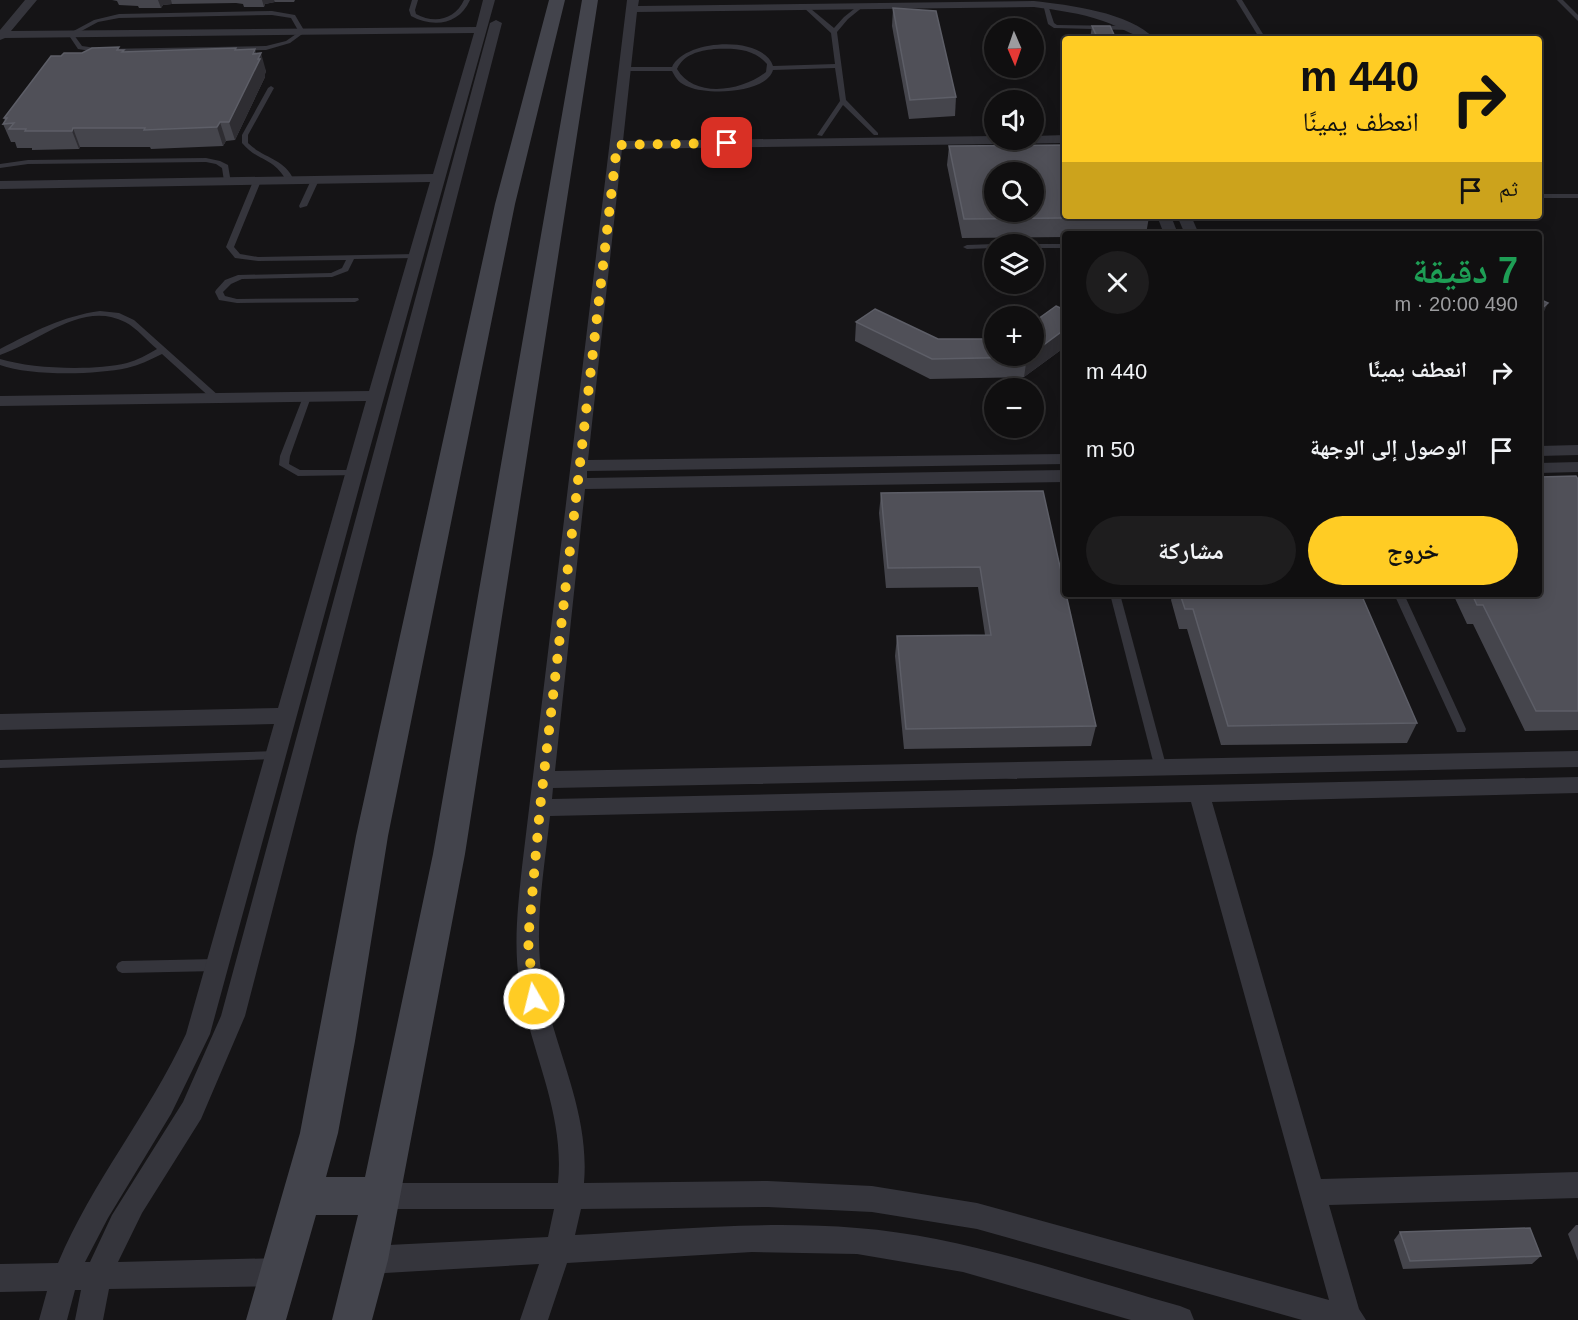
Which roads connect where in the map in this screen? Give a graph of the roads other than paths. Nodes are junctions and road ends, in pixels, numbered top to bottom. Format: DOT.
graph roads {
  1 [pos="31,0"];
  2 [pos="415,0"];
  3 [pos="466,0"];
  4 [pos="489,0"];
  5 [pos="502,0"];
  6 [pos="557,0"];
  7 [pos="590,0"];
  8 [pos="834,0"];
  9 [pos="1239,0"];
  10 [pos="1560,0"];
  11 [pos="1048,3"];
  12 [pos="633,4"];
  13 [pos="1078,5"];
  14 [pos="805,6"];
  15 [pos="861,6"];
  16 [pos="1092,7"];
  17 [pos="1578,19"];
  18 [pos="1130,28"];
  19 [pos="480,30"];
  20 [pos="302,32"];
  21 [pos="834,32"];
  22 [pos="71,34"];
  23 [pos="1,36"];
  24 [pos="1144,36"];
  25 [pos="1161,36"];
  26 [pos="1261,36"];
  27 [pos="839,66"];
  28 [pos="771,68"];
  29 [pos="625,69"];
  30 [pos="674,69"];
  31 [pos="271,88"];
  32 [pos="843,101"];
  33 [pos="1062,131"];
  34 [pos="984,132"];
  35 [pos="1044,132"];
  36 [pos="876,134"];
  37 [pos="820,135"];
  38 [pos="1062,139"];
  39 [pos="617,141"];
  40 [pos="0,166"];
  41 [pos="438,178"];
  42 [pos="290,180"];
  43 [pos="315,180"];
  44 [pos="228,181"];
  45 [pos="257,181"];
  46 [pos="0,185"];
  47 [pos="1542,196"];
  48 [pos="1578,196"];
  49 [pos="303,206"];
  50 [pos="984,246"];
  51 [pos="1044,246"];
  52 [pos="1062,246"];
  53 [pos="968,247"];
  54 [pos="416,256"];
  55 [pos="351,257"];
  56 [pos="355,300"];
  57 [pos="162,350"];
  58 [pos="0,352"];
  59 [pos="0,362"];
  60 [pos="376,396"];
  61 [pos="307,397"];
  62 [pos="216,398"];
  63 [pos="0,401"];
  64 [pos="1578,450"];
  65 [pos="1542,451"];
  66 [pos="1062,459"];
  67 [pos="1578,467"];
  68 [pos="1542,468"];
  69 [pos="354,473"];
  70 [pos="580,475"];
  71 [pos="1062,476"];
  72 [pos="1116,597"];
  73 [pos="1400,597"];
  74 [pos="286,716"];
  75 [pos="0,722"];
  76 [pos="1461,729"];
  77 [pos="276,755"];
  78 [pos="1578,759"];
  79 [pos="0,764"];
  80 [pos="1161,769"];
  81 [pos="544,780"];
  82 [pos="1578,785"];
  83 [pos="1199,794"];
  84 [pos="540,808"];
  85 [pos="218,965"];
  86 [pos="122,967"];
  87 [pos="1578,1185"];
  88 [pos="1312,1192"];
  89 [pos="380,1196"];
  90 [pos="569,1196"];
  91 [pos="303,1197"];
  92 [pos="560,1250"];
  93 [pos="368,1260"];
  94 [pos="281,1272"];
  95 [pos="0,1278"];
  96 [pos="66,1278"];
  97 [pos="98,1278"];
  98 [pos="1350,1319"];
  99 [pos="53,1320"];
  100 [pos="89,1320"];
  101 [pos="266,1320"];
  102 [pos="352,1320"];
  103 [pos="534,1320"];
  104 [pos="1180,1320"];
  1 -- 23 [label="street"];
  2 -- 3 [label="lane"];
  4 -- 19 [label="street"];
  5 -- 97 [label="street"];
  6 -- 91 [label="street"];
  7 -- 89 [label="street"];
  8 -- 12 [label="street"];
  9 -- 26 [label="lane"];
  10 -- 17 [label="lane"];
  11 -- 13 [label="street"];
  11 -- 15 [label="street"];
  11 -- 18 [label="lane"];
  12 -- 14 [label="street"];
  12 -- 29 [label="street"];
  13 -- 16 [label="street"];
  14 -- 15 [label="street"];
  14 -- 21 [label="lane"];
  15 -- 21 [label="lane"];
  16 -- 18 [label="street"];
  16 -- 25 [label="street"];
  18 -- 24 [label="street"];
  19 -- 20 [label="street"];
  19 -- 41 [label="street"];
  20 -- 22 [label="street"];
  20 -- 22 [label="lane"];
  20 -- 22 [label="lane"];
  21 -- 27 [label="lane"];
  22 -- 23 [label="street"];
  27 -- 28 [label="lane"];
  27 -- 32 [label="lane"];
  28 -- 30 [label="lane"];
  28 -- 30 [label="lane"];
  29 -- 30 [label="lane"];
  29 -- 39 [label="street"];
  31 -- 42 [label="lane"];
  32 -- 36 [label="lane"];
  32 -- 37 [label="lane"];
  33 -- 35 [label="street"];
  34 -- 36 [label="street"];
  36 -- 37 [label="street"];
  37 -- 39 [label="street"];
  38 -- 39 [label="street"];
  39 -- 70 [label="street"];
  40 -- 44 [label="lane"];
  41 -- 43 [label="street"];
  41 -- 54 [label="street"];
  42 -- 43 [label="street"];
  42 -- 45 [label="street"];
  43 -- 49 [label="lane"];
  44 -- 45 [label="street"];
  44 -- 46 [label="street"];
  45 -- 55 [label="lane"];
  47 -- 48 [label="lane"];
  50 -- 53 [label="lane"];
  51 -- 52 [label="lane"];
  54 -- 55 [label="lane"];
  54 -- 60 [label="street"];
  55 -- 56 [label="lane"];
  57 -- 58 [label="lane"];
  57 -- 59 [label="lane"];
  57 -- 62 [label="lane"];
  60 -- 61 [label="street"];
  60 -- 69 [label="street"];
  61 -- 62 [label="street"];
  61 -- 69 [label="lane"];
  62 -- 63 [label="street"];
  64 -- 65 [label="street"];
  66 -- 70 [label="street"];
  67 -- 68 [label="street"];
  69 -- 74 [label="street"];
  70 -- 71 [label="street"];
  70 -- 81 [label="street"];
  72 -- 80 [label="lane"];
  73 -- 76 [label="lane"];
  74 -- 75 [label="street"];
  74 -- 77 [label="street"];
  77 -- 79 [label="lane"];
  77 -- 85 [label="street"];
  78 -- 80 [label="street"];
  80 -- 81 [label="street"];
  81 -- 84 [label="street"];
  82 -- 83 [label="street"];
  83 -- 84 [label="street"];
  83 -- 88 [label="street"];
  84 -- 90 [label="street"];
  85 -- 86 [label="lane"];
  85 -- 96 [label="street"];
  87 -- 88 [label="street"];
  88 -- 98 [label="street"];
  89 -- 90 [label="street"];
  89 -- 91 [label="street"];
  89 -- 93 [label="street"];
  90 -- 92 [label="street"];
  90 -- 98 [label="street"];
  91 -- 94 [label="street"];
  92 -- 93 [label="street"];
  92 -- 103 [label="street"];
  92 -- 104 [label="street"];
  93 -- 102 [label="street"];
  94 -- 97 [label="street"];
  94 -- 101 [label="street"];
  95 -- 96 [label="street"];
  96 -- 97 [label="street"];
  96 -- 99 [label="street"];
  97 -- 100 [label="street"];
}
